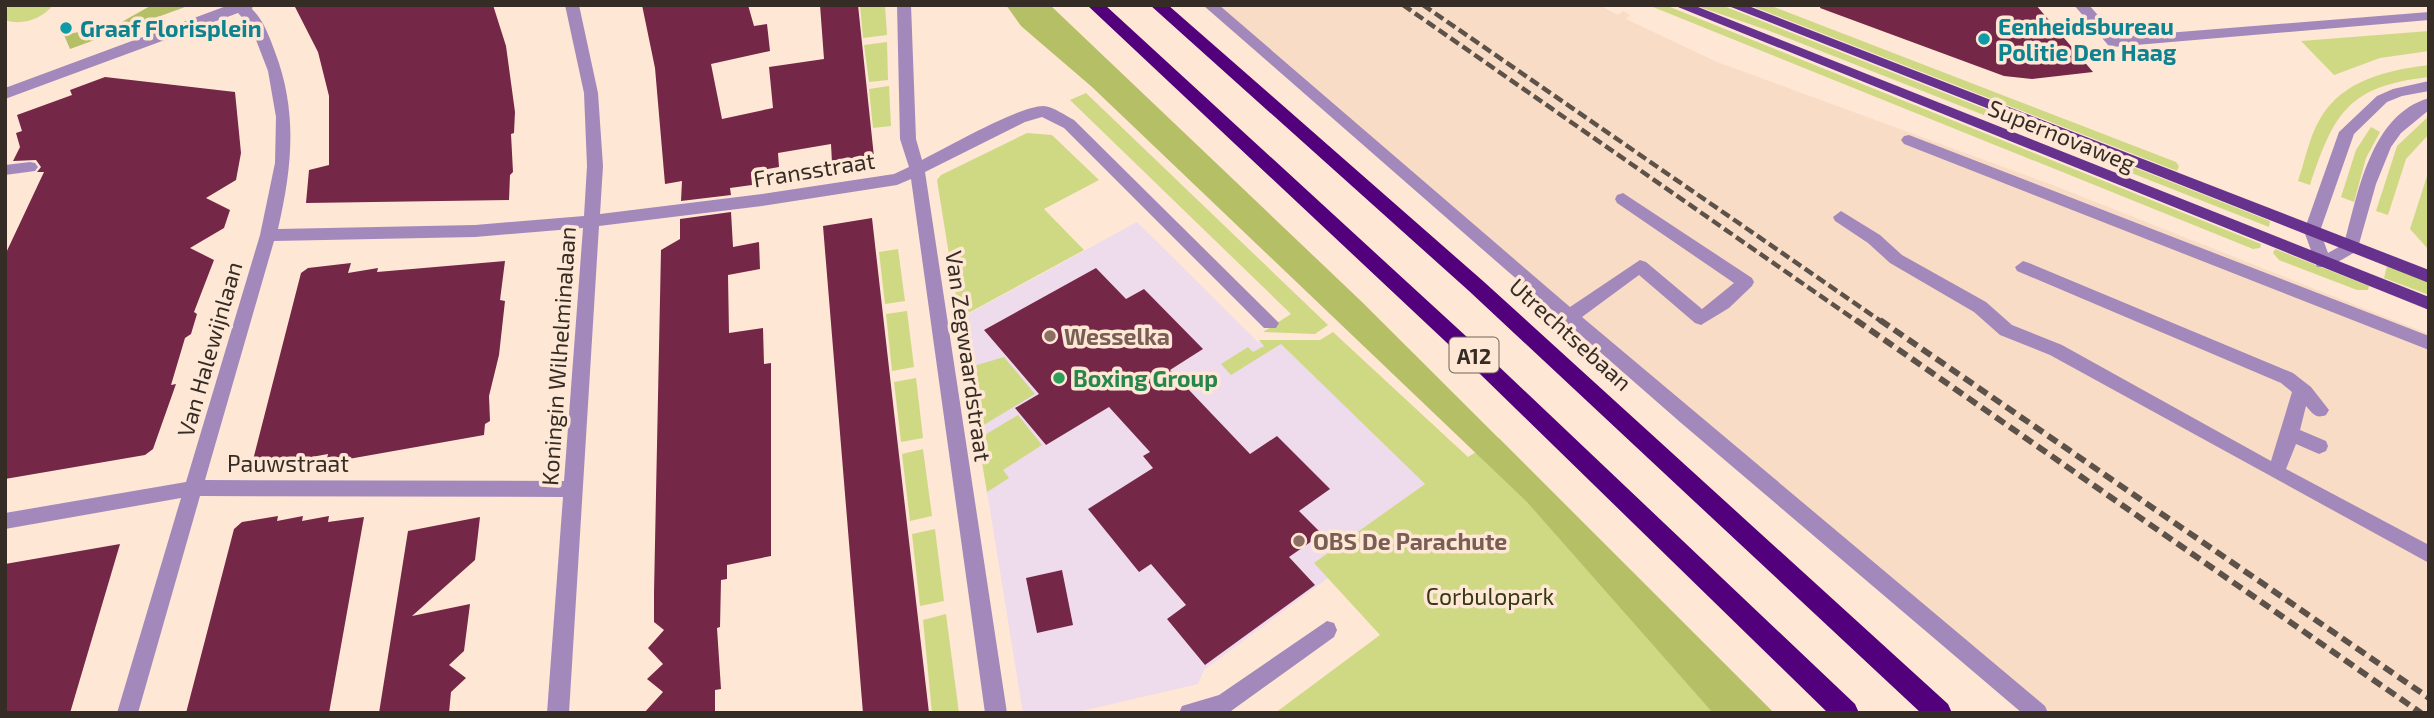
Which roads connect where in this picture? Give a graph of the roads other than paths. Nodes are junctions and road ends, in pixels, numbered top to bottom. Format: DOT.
graph roads {
  1 [pos="572,5"];
  2 [pos="904,5"];
  3 [pos="1095,5"];
  4 [pos="1158,5"];
  5 [pos="1210,5"];
  6 [pos="1680,5"];
  7 [pos="1733,5"];
  8 [pos="2081,5"];
  9 [pos="242,6"];
  10 [pos="2429,16"];
  11 [pos="2429,86"];
  12 [pos="5,94"];
  13 [pos="2429,103"];
  14 [pos="1909,140"];
  15 [pos="30,167"];
  16 [pos="917,169"];
  17 [pos="5,170"];
  18 [pos="1622,198"];
  19 [pos="1841,217"];
  20 [pos="593,221"];
  21 [pos="2312,231"];
  22 [pos="268,235"];
  23 [pos="2351,247"];
  24 [pos="2323,262"];
  25 [pos="2023,267"];
  26 [pos="2429,277"];
  27 [pos="2429,304"];
  28 [pos="1570,316"];
  29 [pos="1270,323"];
  30 [pos="2429,343"];
  31 [pos="2301,389"];
  32 [pos="2320,410"];
  33 [pos="2290,434"];
  34 [pos="2319,446"];
  35 [pos="2274,471"];
  36 [pos="195,488"];
  37 [pos="573,489"];
  38 [pos="5,521"];
  39 [pos="2429,555"];
  40 [pos="1327,629"];
  41 [pos="127,713"];
  42 [pos="558,713"];
  43 [pos="996,713"];
  44 [pos="1189,713"];
  45 [pos="1846,713"];
  46 [pos="1939,713"];
  47 [pos="2038,713"];
  1 -- 20 [label="street, Koningin Wilhelminalaan"];
  2 -- 16 [label="street, Van Zegwaardstraat"];
  3 -- 45 [label="highway, A12"];
  4 -- 46 [label="highway, Utrechtsebaan / A12"];
  5 -- 28 [label="street"];
  6 -- 24 [label="main road, Supernovaweg"];
  7 -- 21 [label="main road, Supernovaweg"];
  8 -- 10 [label="street"];
  9 -- 12 [label="street"];
  9 -- 22 [label="street, Van Halewijnlaan"];
  11 -- 21 [label="street"];
  13 -- 23 [label="street"];
  14 -- 30 [label="street"];
  15 -- 17 [label="street"];
  16 -- 20 [label="street, Fransstraat"];
  16 -- 29 [label="street, Fransstraat"];
  16 -- 43 [label="street, Van Zegwaardstraat"];
  18 -- 28 [label="street"];
  19 -- 35 [label="street"];
  20 -- 22 [label="street, Fransstraat"];
  20 -- 37 [label="street, Koningin Wilhelminalaan"];
  21 -- 23 [label="main road, Supernovaweg"];
  21 -- 24 [label="street"];
  22 -- 36 [label="street, Van Halewijnlaan"];
  23 -- 24 [label="street"];
  23 -- 26 [label="main road, Supernovaweg"];
  24 -- 27 [label="main road, Supernovaweg"];
  25 -- 31 [label="street"];
  28 -- 47 [label="street"];
  31 -- 32 [label="street"];
  31 -- 33 [label="street"];
  33 -- 34 [label="street"];
  33 -- 35 [label="street"];
  35 -- 39 [label="street"];
  36 -- 37 [label="street, Pauwstraat"];
  36 -- 38 [label="street, Pauwstraat"];
  36 -- 41 [label="street, Van Halewijnlaan"];
  37 -- 42 [label="street, Koningin Wilhelminalaan"];
  40 -- 44 [label="street"];
}
